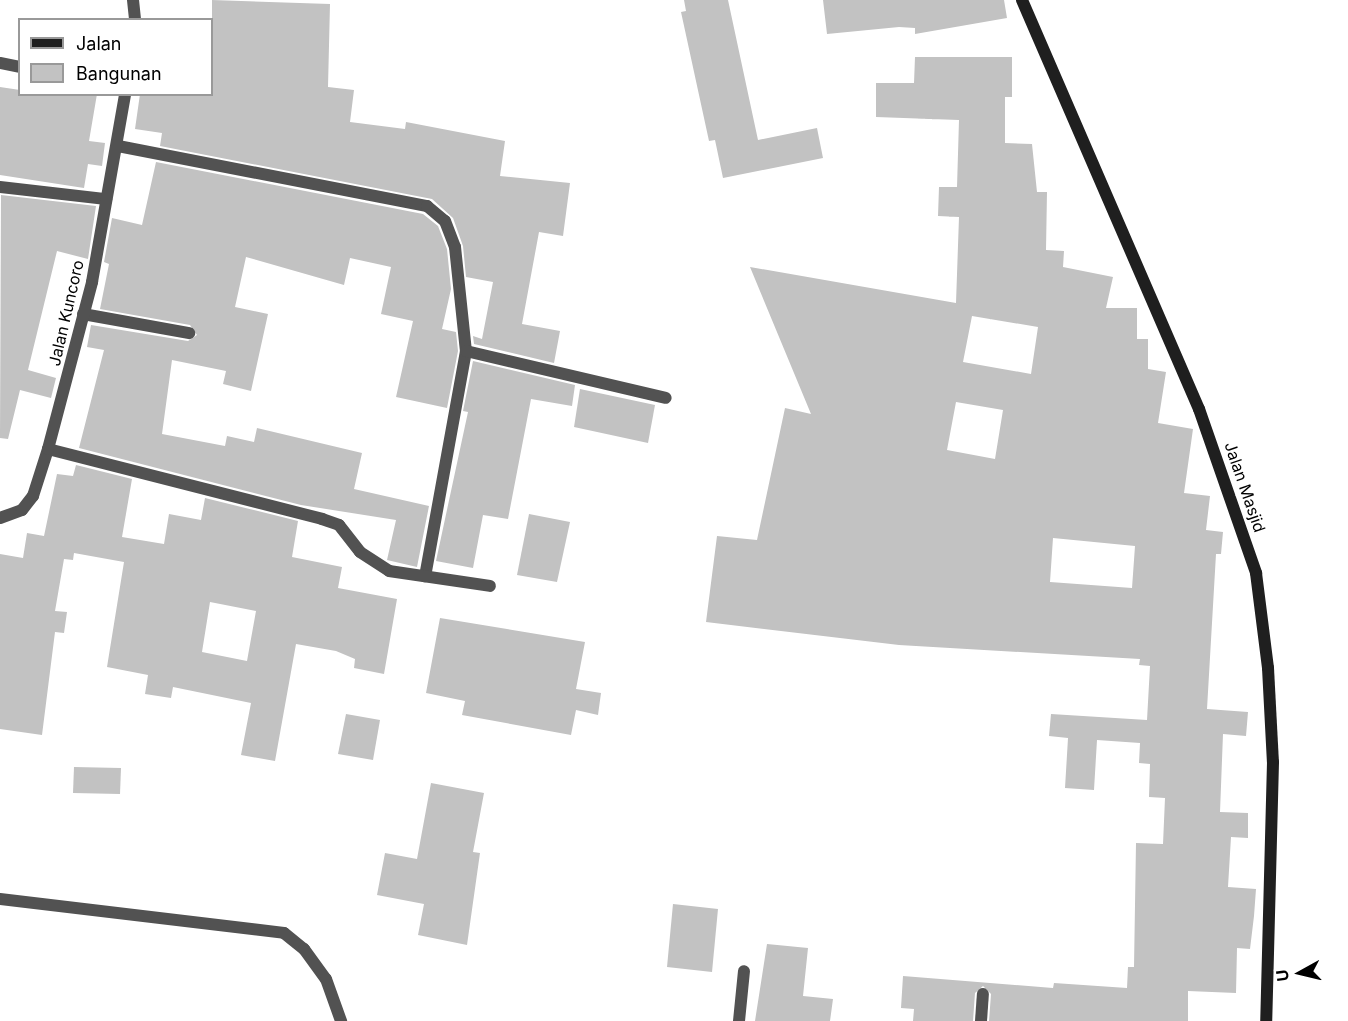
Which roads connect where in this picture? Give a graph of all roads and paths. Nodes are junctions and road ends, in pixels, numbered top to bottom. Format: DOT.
graph roads {
  1 [pos="133,0"];
  2 [pos="1022,0"];
  3 [pos="135,18"];
  4 [pos="0,63"];
  5 [pos="18,67"];
  6 [pos="125,96"];
  7 [pos="118,146"];
  8 [pos="0,187"];
  9 [pos="106,199"];
  10 [pos="83,314"];
  11 [pos="189,333"];
  12 [pos="466,351"];
  13 [pos="666,398"];
  14 [pos="48,448"];
  15 [pos="0,518"];
  16 [pos="425,576"];
  17 [pos="490,586"];
  18 [pos="0,899"];
  19 [pos="744,970"];
  20 [pos="983,994"];
  21 [pos="341,1021"];
  22 [pos="740,1021"];
  23 [pos="981,1021"];
  24 [pos="1266,1021"];
  1 -- 3 [label="street"];
  2 -- 24 [label="street, Jalan Masjid"];
  4 -- 5 [label="street"];
  6 -- 7 [label="street, Jalan Kuncoro"];
  7 -- 9 [label="street, Jalan Kuncoro"];
  7 -- 12 [label="street"];
  8 -- 9 [label="street"];
  9 -- 10 [label="street, Jalan Kuncoro"];
  10 -- 11 [label="street"];
  10 -- 14 [label="street, Jalan Kuncoro"];
  12 -- 13 [label="street"];
  12 -- 16 [label="street"];
  14 -- 15 [label="street, Jalan Kuncoro"];
  14 -- 16 [label="street"];
  16 -- 17 [label="street"];
  18 -- 21 [label="street"];
  19 -- 22 [label="street"];
  20 -- 23 [label="street"];
}
